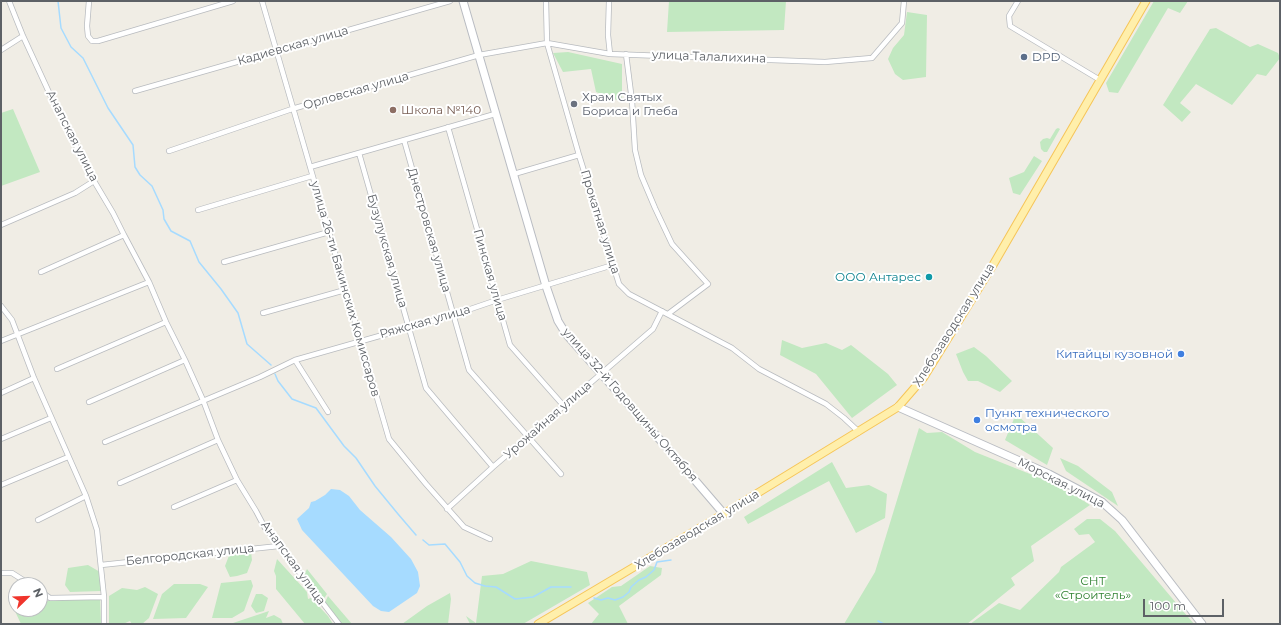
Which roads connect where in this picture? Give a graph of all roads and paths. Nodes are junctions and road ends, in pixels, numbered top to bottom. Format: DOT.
graph roads {
  1 [pos="9,1"];
  2 [pos="89,1"];
  3 [pos="233,1"];
  4 [pos="262,1"];
  5 [pos="450,1"];
  6 [pos="463,1"];
  7 [pos="546,1"];
  8 [pos="609,1"];
  9 [pos="904,1"];
  10 [pos="1018,1"];
  11 [pos="1146,1"];
  12 [pos="23,36"];
  13 [pos="547,43"];
  14 [pos="1,50"];
  15 [pos="277,51"];
  16 [pos="610,54"];
  17 [pos="626,54"];
  18 [pos="478,55"];
  19 [pos="1100,80"];
  20 [pos="136,91"];
  21 [pos="292,109"];
  22 [pos="495,114"];
  23 [pos="448,127"];
  24 [pos="404,140"];
  25 [pos="169,151"];
  26 [pos="359,153"];
  27 [pos="579,155"];
  28 [pos="310,168"];
  29 [pos="514,174"];
  30 [pos="312,176"];
  31 [pos="94,181"];
  32 [pos="198,210"];
  33 [pos="1,225"];
  34 [pos="329,232"];
  35 [pos="124,235"];
  36 [pos="224,262"];
  37 [pos="613,265"];
  38 [pos="41,272"];
  39 [pos="149,282"];
  40 [pos="546,286"];
  41 [pos="345,290"];
  42 [pos="497,300"];
  43 [pos="1,306"];
  44 [pos="662,311"];
  45 [pos="263,312"];
  46 [pos="668,314"];
  47 [pos="453,315"];
  48 [pos="166,322"];
  49 [pos="409,327"];
  50 [pos="16,334"];
  51 [pos="361,341"];
  52 [pos="1,342"];
  53 [pos="186,360"];
  54 [pos="295,360"];
  55 [pos="57,369"];
  56 [pos="602,374"];
  57 [pos="34,378"];
  58 [pos="1,393"];
  59 [pos="203,400"];
  60 [pos="89,402"];
  61 [pos="563,406"];
  62 [pos="898,407"];
  63 [pos="328,412"];
  64 [pos="52,418"];
  65 [pos="859,432"];
  66 [pos="528,437"];
  67 [pos="1,439"];
  68 [pos="218,440"];
  69 [pos="105,442"];
  70 [pos="68,457"];
  71 [pos="493,467"];
  72 [pos="561,474"];
  73 [pos="237,480"];
  74 [pos="120,483"];
  75 [pos="1,485"];
  76 [pos="86,496"];
  77 [pos="174,507"];
  78 [pos="447,509"];
  79 [pos="724,514"];
  80 [pos="38,520"];
  81 [pos="490,539"];
  82 [pos="279,546"];
  83 [pos="101,564"];
  84 [pos="1,573"];
  85 [pos="18,577"];
  86 [pos="48,597"];
  87 [pos="104,597"];
  88 [pos="104,624"];
  89 [pos="339,624"];
  90 [pos="538,624"];
  91 [pos="1202,624"];
  1 -- 12 [label="street, Анапская улица"];
  2 -- 3 [label="street"];
  4 -- 15 [label="street, улица 26-ти Бакинских Комиссаров"];
  5 -- 15 [label="street, Кадиевская улица"];
  6 -- 18 [label="main road, улица 32-й Годовщины Октября"];
  7 -- 13 [label="street, Прокатная улица"];
  8 -- 16 [label="street"];
  9 -- 17 [label="street, улица Талалихина"];
  10 -- 19 [label="street"];
  11 -- 19 [label="main road, Хлебозаводская улица"];
  12 -- 14 [label="street"];
  12 -- 31 [label="street, Анапская улица"];
  13 -- 16 [label="street, улица Талалихина"];
  13 -- 18 [label="street, Орловская улица"];
  13 -- 27 [label="street, Прокатная улица"];
  15 -- 20 [label="street, Кадиевская улица"];
  15 -- 21 [label="street, улица 26-ти Бакинских Комиссаров"];
  16 -- 17 [label="street, улица Талалихина"];
  17 -- 46 [label="street"];
  18 -- 21 [label="street, Орловская улица"];
  18 -- 22 [label="main road, улица 32-й Годовщины Октября"];
  19 -- 62 [label="main road, Хлебозаводская улица"];
  21 -- 25 [label="street, Орловская улица"];
  21 -- 28 [label="street, улица 26-ти Бакинских Комиссаров"];
  22 -- 23 [label="street"];
  22 -- 29 [label="main road, улица 32-й Годовщины Октября"];
  23 -- 24 [label="street"];
  23 -- 42 [label="street, Пинская улица"];
  24 -- 26 [label="street"];
  24 -- 47 [label="street, Днестровская улица"];
  26 -- 28 [label="street"];
  26 -- 49 [label="street, Бузулукская улица"];
  27 -- 29 [label="street"];
  27 -- 37 [label="street, Прокатная улица"];
  28 -- 30 [label="street, улица 26-ти Бакинских Комиссаров"];
  29 -- 40 [label="main road, улица 32-й Годовщины Октября"];
  30 -- 32 [label="street"];
  30 -- 34 [label="street, улица 26-ти Бакинских Комиссаров"];
  31 -- 33 [label="street"];
  31 -- 35 [label="street, Анапская улица"];
  34 -- 36 [label="street"];
  34 -- 41 [label="street, улица 26-ти Бакинских Комиссаров"];
  35 -- 38 [label="street"];
  35 -- 39 [label="street, Анапская улица"];
  37 -- 40 [label="street, Ряжская улица"];
  37 -- 44 [label="street, Прокатная улица"];
  39 -- 48 [label="street, Анапская улица"];
  39 -- 50 [label="street"];
  40 -- 42 [label="street, Ряжская улица"];
  40 -- 56 [label="main road, улица 32-й Годовщины Октября"];
  41 -- 45 [label="street"];
  41 -- 51 [label="street, улица 26-ти Бакинских Комиссаров"];
  42 -- 47 [label="street, Ряжская улица"];
  42 -- 61 [label="street, Пинская улица"];
  43 -- 50 [label="street"];
  44 -- 46 [label="street, Прокатная улица"];
  44 -- 56 [label="street, Урожайная улица"];
  46 -- 65 [label="street, Прокатная улица"];
  47 -- 49 [label="street, Ряжская улица"];
  47 -- 66 [label="street, Днестровская улица"];
  48 -- 53 [label="street, Анапская улица"];
  48 -- 55 [label="street"];
  49 -- 51 [label="street, Ряжская улица"];
  49 -- 71 [label="street, Бузулукская улица"];
  50 -- 52 [label="street"];
  50 -- 57 [label="street"];
  51 -- 54 [label="street, Ряжская улица"];
  51 -- 78 [label="street, улица 26-ти Бакинских Комиссаров"];
  53 -- 59 [label="street, Анапская улица"];
  53 -- 60 [label="street"];
  54 -- 59 [label="street, Ряжская улица"];
  54 -- 63 [label="street"];
  56 -- 61 [label="street, Урожайная улица"];
  56 -- 79 [label="main road, улица 32-й Годовщины Октября"];
  57 -- 58 [label="street"];
  57 -- 64 [label="street"];
  59 -- 68 [label="street, Анапская улица"];
  59 -- 69 [label="street"];
  61 -- 66 [label="street, Урожайная улица"];
  62 -- 65 [label="main road, Хлебозаводская улица"];
  62 -- 91 [label="main road, Морская улица"];
  64 -- 67 [label="street"];
  64 -- 70 [label="street"];
  65 -- 79 [label="main road, Хлебозаводская улица"];
  66 -- 71 [label="street, Урожайная улица"];
  66 -- 72 [label="street, Днестровская улица"];
  68 -- 73 [label="street, Анапская улица"];
  68 -- 74 [label="street"];
  70 -- 75 [label="street"];
  70 -- 76 [label="street"];
  71 -- 78 [label="street, Урожайная улица"];
  73 -- 77 [label="street"];
  73 -- 82 [label="street, Анапская улица"];
  76 -- 80 [label="street"];
  76 -- 83 [label="street"];
  78 -- 81 [label="street, улица 26-ти Бакинских Комиссаров"];
  79 -- 90 [label="main road, Хлебозаводская улица"];
  82 -- 83 [label="street, Белгородская улица"];
  82 -- 89 [label="street, Анапская улица"];
  83 -- 87 [label="street"];
  84 -- 85 [label="street"];
  86 -- 87 [label="street"];
  87 -- 88 [label="street"];
}
